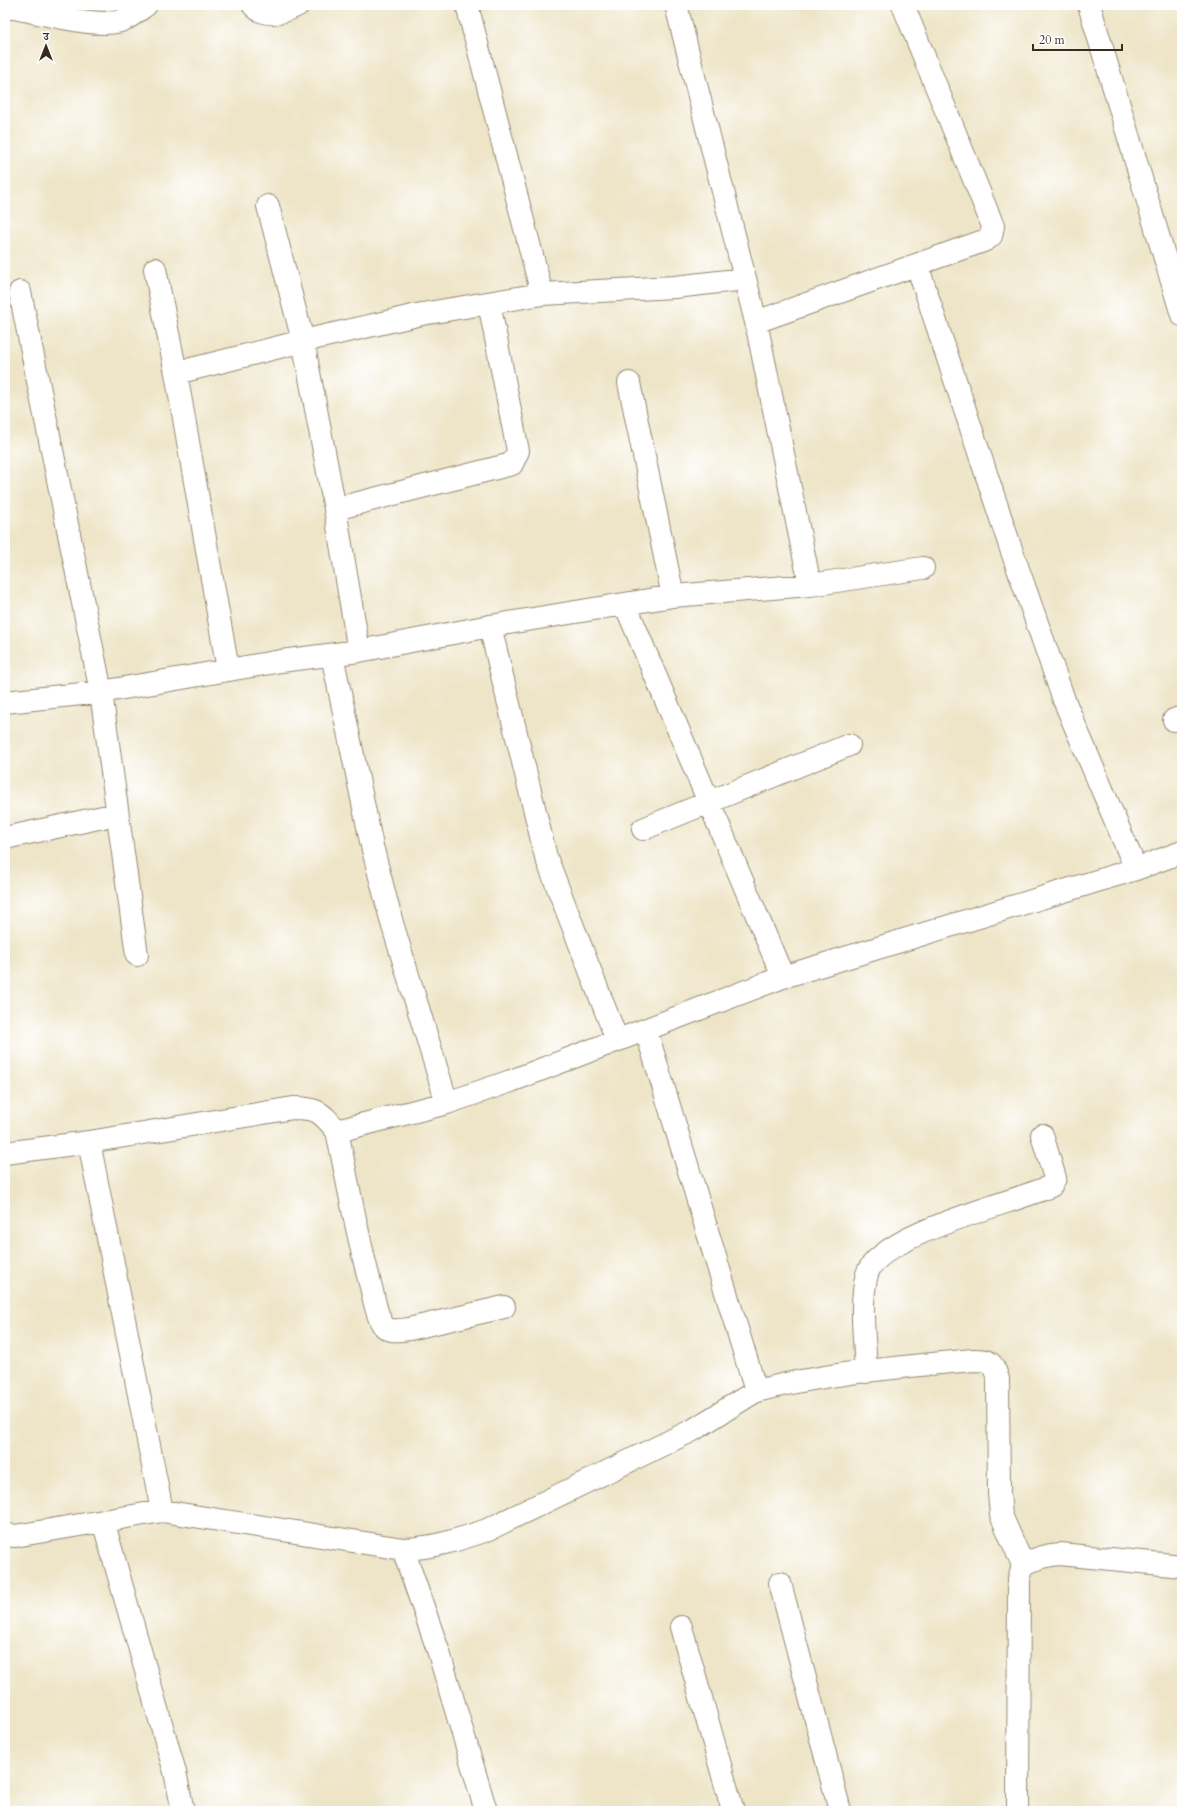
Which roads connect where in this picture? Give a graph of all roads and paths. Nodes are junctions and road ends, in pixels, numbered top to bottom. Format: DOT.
graph roads {
  1 [pos="146,5"];
  2 [pos="253,5"];
  3 [pos="298,5"];
  4 [pos="467,5"];
  5 [pos="676,5"];
  6 [pos="903,5"];
  7 [pos="1089,5"];
  8 [pos="5,8"];
  9 [pos="268,206"];
  10 [pos="917,265"];
  11 [pos="155,269"];
  12 [pos="745,279"];
  13 [pos="20,292"];
  14 [pos="542,294"];
  15 [pos="489,303"];
  16 [pos="1181,307"];
  17 [pos="756,322"];
  18 [pos="303,340"];
  19 [pos="176,373"];
  20 [pos="629,383"];
  21 [pos="335,510"];
  22 [pos="923,568"];
  23 [pos="810,585"];
  24 [pos="673,596"];
  25 [pos="625,604"];
  26 [pos="490,626"];
  27 [pos="359,651"];
  28 [pos="332,655"];
  29 [pos="228,670"];
  30 [pos="101,692"];
  31 [pos="5,702"];
  32 [pos="849,745"];
  33 [pos="710,803"];
  34 [pos="117,814"];
  35 [pos="643,829"];
  36 [pos="5,838"];
  37 [pos="1182,852"];
  38 [pos="1136,869"];
  39 [pos="137,955"];
  40 [pos="783,977"];
  41 [pos="646,1030"];
  42 [pos="617,1040"];
  43 [pos="447,1103"];
  44 [pos="337,1131"];
  45 [pos="1042,1135"];
  46 [pos="88,1142"];
  47 [pos="5,1153"];
  48 [pos="504,1307"];
  49 [pos="866,1372"];
  50 [pos="756,1391"];
  51 [pos="162,1511"];
  52 [pos="103,1521"];
  53 [pos="5,1535"];
  54 [pos="403,1549"];
  55 [pos="1023,1565"];
  56 [pos="1182,1566"];
  57 [pos="780,1583"];
  58 [pos="680,1627"];
  59 [pos="183,1811"];
  60 [pos="486,1811"];
  61 [pos="733,1811"];
  62 [pos="840,1811"];
  63 [pos="1018,1811"];
  1 -- 8 [label="street"];
  2 -- 3 [label="street"];
  4 -- 14 [label="street"];
  5 -- 12 [label="street"];
  6 -- 10 [label="street"];
  7 -- 16 [label="street"];
  9 -- 18 [label="street"];
  10 -- 17 [label="street"];
  10 -- 38 [label="street"];
  11 -- 19 [label="street"];
  12 -- 14 [label="street"];
  12 -- 17 [label="street"];
  13 -- 30 [label="street"];
  14 -- 15 [label="street"];
  15 -- 18 [label="street"];
  15 -- 21 [label="street"];
  17 -- 23 [label="street"];
  18 -- 19 [label="street"];
  18 -- 21 [label="street"];
  19 -- 29 [label="street"];
  20 -- 24 [label="street"];
  21 -- 27 [label="street"];
  22 -- 23 [label="street"];
  23 -- 24 [label="street"];
  24 -- 25 [label="street"];
  25 -- 26 [label="street"];
  25 -- 33 [label="street"];
  26 -- 27 [label="street"];
  26 -- 42 [label="street"];
  27 -- 28 [label="street"];
  28 -- 29 [label="street"];
  28 -- 43 [label="street"];
  29 -- 30 [label="street"];
  30 -- 31 [label="street"];
  30 -- 34 [label="street"];
  32 -- 33 [label="street"];
  33 -- 35 [label="street"];
  33 -- 40 [label="street"];
  34 -- 36 [label="street"];
  34 -- 39 [label="street"];
  37 -- 38 [label="street"];
  38 -- 40 [label="street"];
  40 -- 41 [label="street"];
  41 -- 42 [label="street"];
  41 -- 50 [label="street"];
  42 -- 43 [label="street"];
  43 -- 44 [label="street"];
  44 -- 46 [label="street"];
  44 -- 48 [label="street"];
  45 -- 49 [label="street"];
  46 -- 47 [label="street"];
  46 -- 51 [label="street"];
  49 -- 50 [label="street"];
  49 -- 55 [label="street"];
  50 -- 54 [label="street"];
  51 -- 52 [label="street"];
  51 -- 54 [label="street"];
  52 -- 53 [label="street"];
  52 -- 59 [label="street"];
  54 -- 60 [label="street"];
  55 -- 56 [label="street"];
  55 -- 63 [label="street"];
  57 -- 62 [label="street"];
  58 -- 61 [label="street"];
}
